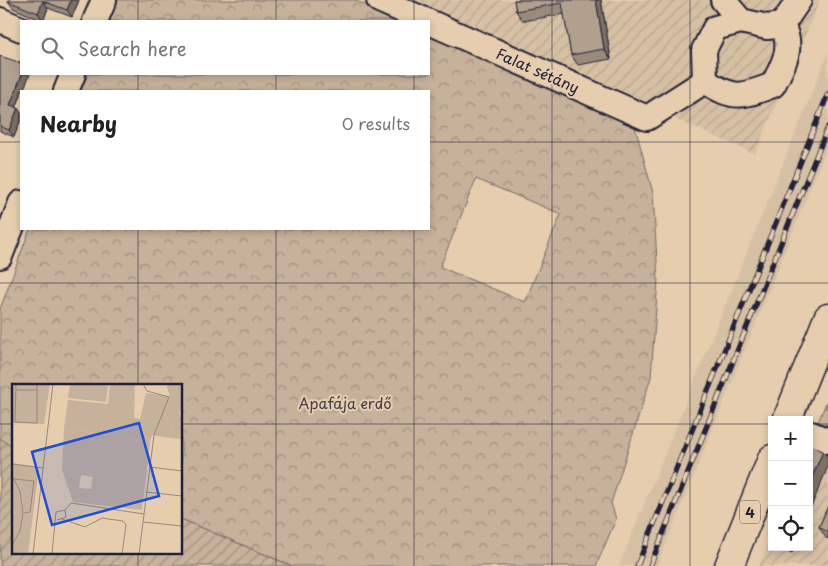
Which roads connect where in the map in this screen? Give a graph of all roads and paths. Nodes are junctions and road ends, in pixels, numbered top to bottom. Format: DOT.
graph roads {
  1 [pos="104,0"];
  2 [pos="379,0"];
  3 [pos="723,0"];
  4 [pos="800,0"];
  5 [pos="0,20"];
  6 [pos="95,20"];
  7 [pos="424,20"];
  8 [pos="741,21"];
  9 [pos="430,23"];
  10 [pos="782,25"];
  11 [pos="20,29"];
  12 [pos="74,75"];
  13 [pos="705,81"];
  14 [pos="66,90"];
  15 [pos="20,204"];
  16 [pos="6,222"];
  17 [pos="0,256"];
  18 [pos="828,318"];
  19 [pos="790,416"];
  20 [pos="813,435"];
  21 [pos="828,441"];
  22 [pos="771,461"];
  23 [pos="729,566"];
  1 -- 6 [label="street"];
  2 -- 7 [label="street, Falat sétány"];
  3 -- 8 [label="street"];
  4 -- 10 [label="street"];
  5 -- 11 [label="street"];
  8 -- 10 [label="street"];
  8 -- 13 [label="street"];
  9 -- 13 [label="street, Falat sétány"];
  10 -- 13 [label="street"];
  12 -- 14 [label="street"];
  15 -- 16 [label="street"];
  16 -- 17 [label="street"];
  18 -- 19 [label="main road"];
  20 -- 21 [label="street"];
  22 -- 23 [label="main road, 4"];
}
